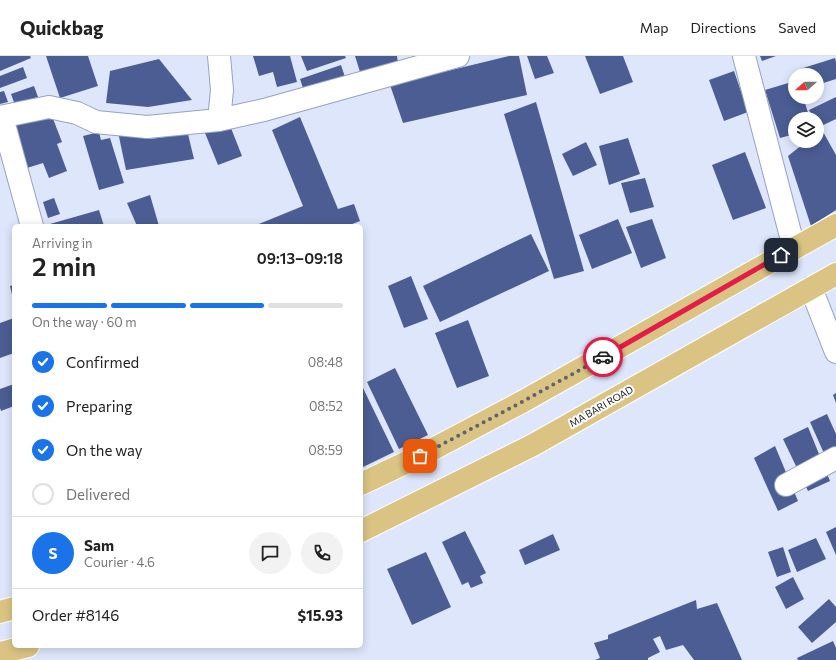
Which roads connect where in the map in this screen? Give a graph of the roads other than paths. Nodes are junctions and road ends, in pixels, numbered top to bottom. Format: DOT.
graph roads {
  1 [pos="219,56"];
  2 [pos="458,56"];
  3 [pos="744,56"];
  4 [pos="1,117"];
  5 [pos="219,120"];
  6 [pos="31,224"];
  7 [pos="836,225"];
  8 [pos="794,248"];
  9 [pos="836,274"];
  10 [pos="811,288"];
  11 [pos="836,352"];
  12 [pos="836,458"];
  13 [pos="363,483"];
  14 [pos="786,485"];
  15 [pos="363,529"];
  16 [pos="12,609"];
  17 [pos="0,612"];
  18 [pos="26,651"];
  19 [pos="0,653"];
  1 -- 5 [label="street"];
  2 -- 5 [label="street"];
  3 -- 8 [label="street"];
  4 -- 5 [label="street"];
  4 -- 6 [label="street"];
  7 -- 8 [label="main road"];
  8 -- 13 [label="main road"];
  9 -- 10 [label="main road, MA BARI ROAD"];
  10 -- 11 [label="street"];
  10 -- 15 [label="main road, MA BARI ROAD"];
  12 -- 14 [label="street"];
  16 -- 17 [label="main road"];
  18 -- 19 [label="main road"];
}
